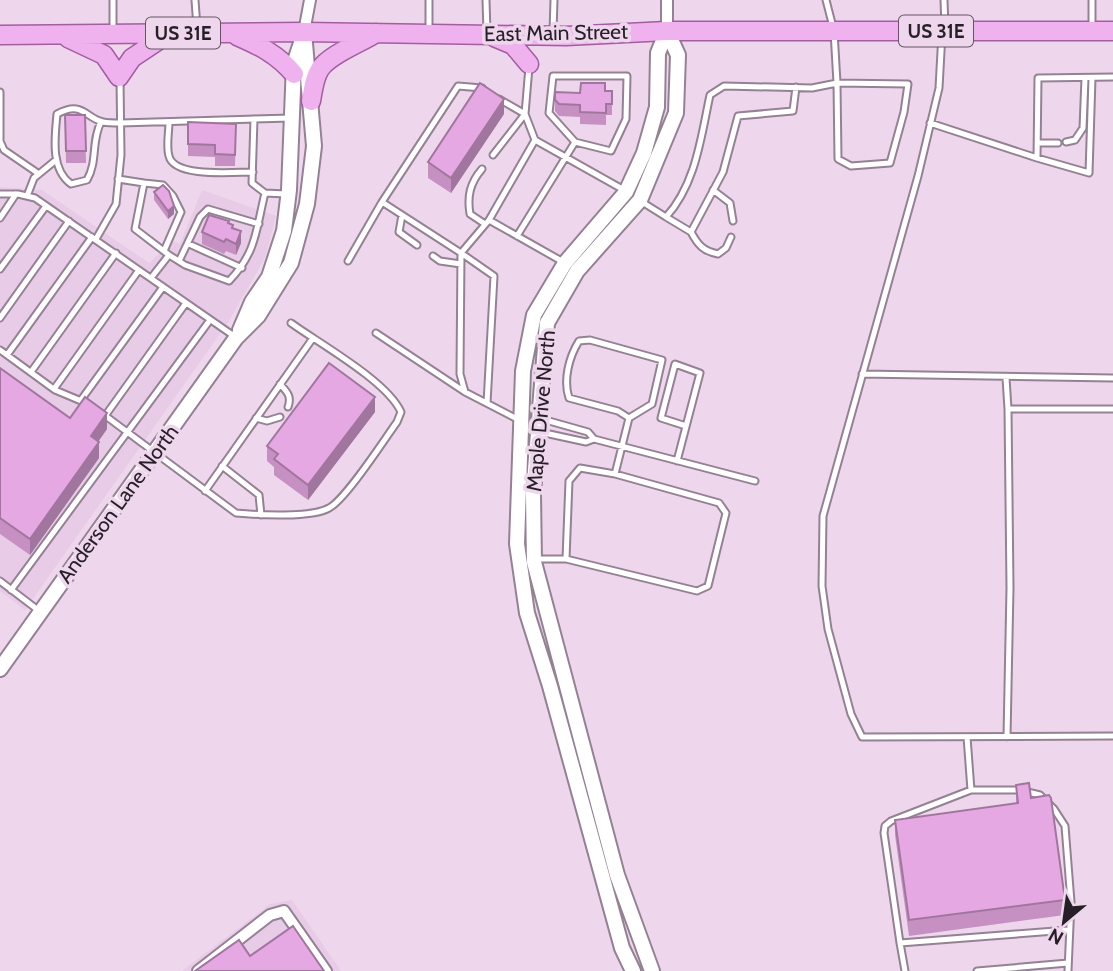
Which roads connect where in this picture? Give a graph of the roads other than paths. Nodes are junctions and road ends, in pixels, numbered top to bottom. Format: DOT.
graph roads {
  1 [pos="113,0"];
  2 [pos="195,0"];
  3 [pos="310,0"];
  4 [pos="429,0"];
  5 [pos="486,0"];
  6 [pos="554,0"];
  7 [pos="667,0"];
  8 [pos="825,0"];
  9 [pos="944,0"];
  10 [pos="1091,0"];
  11 [pos="667,31"];
  12 [pos="834,31"];
  13 [pos="944,31"];
  14 [pos="1092,31"];
  15 [pos="1113,31"];
  16 [pos="304,32"];
  17 [pos="197,33"];
  18 [pos="231,33"];
  19 [pos="376,33"];
  20 [pos="114,34"];
  21 [pos="169,34"];
  22 [pos="429,34"];
  23 [pos="0,35"];
  24 [pos="62,35"];
  25 [pos="487,35"];
  26 [pos="553,36"];
  27 [pos="529,64"];
  28 [pos="294,74"];
  29 [pos="120,77"];
  30 [pos="1113,77"];
  31 [pos="1085,78"];
  32 [pos="1092,78"];
  33 [pos="837,83"];
  34 [pos="796,87"];
  35 [pos="0,92"];
  36 [pos="311,100"];
  37 [pos="525,114"];
  38 [pos="291,118"];
  39 [pos="254,119"];
  40 [pos="101,122"];
  41 [pos="169,122"];
  42 [pos="120,123"];
  43 [pos="930,123"];
  44 [pos="535,140"];
  45 [pos="575,142"];
  46 [pos="1066,142"];
  47 [pos="1038,143"];
  48 [pos="1058,143"];
  49 [pos="493,155"];
  50 [pos="565,157"];
  51 [pos="1037,159"];
  52 [pos="56,160"];
  53 [pos="482,169"];
  54 [pos="253,172"];
  55 [pos="39,174"];
  56 [pos="118,179"];
  57 [pos="145,183"];
  58 [pos="713,190"];
  59 [pos="626,192"];
  60 [pos="265,193"];
  61 [pos="0,194"];
  62 [pos="16,194"];
  63 [pos="289,195"];
  64 [pos="27,196"];
  65 [pos="640,200"];
  66 [pos="382,202"];
  67 [pos="46,206"];
  68 [pos="402,215"];
  69 [pos="666,217"];
  70 [pos="0,218"];
  71 [pos="69,221"];
  72 [pos="733,221"];
  73 [pos="487,222"];
  74 [pos="259,224"];
  75 [pos="691,232"];
  76 [pos="517,236"];
  77 [pos="732,237"];
  78 [pos="94,238"];
  79 [pos="189,244"];
  80 [pos="417,245"];
  81 [pos="116,253"];
  82 [pos="167,253"];
  83 [pos="461,253"];
  84 [pos="433,256"];
  85 [pos="180,260"];
  86 [pos="348,261"];
  87 [pos="461,264"];
  88 [pos="571,267"];
  89 [pos="242,268"];
  90 [pos="0,269"];
  91 [pos="139,270"];
  92 [pos="151,278"];
  93 [pos="163,287"];
  94 [pos="186,303"];
  95 [pos="0,318"];
  96 [pos="210,320"];
  97 [pos="291,323"];
  98 [pos="376,333"];
  99 [pos="236,338"];
  100 [pos="313,338"];
  101 [pos="0,350"];
  102 [pos="7,355"];
  103 [pos="31,372"];
  104 [pos="862,374"];
  105 [pos="1006,378"];
  106 [pos="1113,378"];
  107 [pos="280,384"];
  108 [pos="54,389"];
  109 [pos="465,392"];
  110 [pos="81,400"];
  111 [pos="487,403"];
  112 [pos="288,407"];
  113 [pos="1009,409"];
  114 [pos="1113,409"];
  115 [pos="105,416"];
  116 [pos="280,417"];
  117 [pos="256,418"];
  118 [pos="629,418"];
  119 [pos="521,421"];
  120 [pos="537,425"];
  121 [pos="686,426"];
  122 [pos="127,431"];
  123 [pos="594,439"];
  124 [pos="622,446"];
  125 [pos="156,452"];
  126 [pos="677,461"];
  127 [pos="222,466"];
  128 [pos="615,474"];
  129 [pos="755,481"];
  130 [pos="205,491"];
  131 [pos="261,515"];
  132 [pos="566,559"];
  133 [pos="529,562"];
  134 [pos="0,581"];
  135 [pos="11,590"];
  136 [pos="41,612"];
  137 [pos="0,669"];
  138 [pos="967,737"];
  139 [pos="1007,737"];
  140 [pos="1113,737"];
  141 [pos="971,790"];
  142 [pos="610,876"];
  143 [pos="1068,930"];
  144 [pos="900,943"];
  145 [pos="1068,963"];
  146 [pos="198,971"];
  147 [pos="326,971"];
  148 [pos="633,971"];
  149 [pos="652,971"];
  150 [pos="905,971"];
  151 [pos="977,971"];
  152 [pos="1068,971"];
  1 -- 20 [label="lane"];
  2 -- 17 [label="lane"];
  3 -- 16 [label="street"];
  4 -- 22 [label="lane"];
  5 -- 25 [label="lane"];
  6 -- 26 [label="lane"];
  7 -- 11 [label="street"];
  8 -- 12 [label="lane"];
  9 -- 13 [label="lane"];
  10 -- 14 [label="lane"];
  11 -- 12 [label="main road, East Main Street / US 31E"];
  11 -- 26 [label="main road, East Main Street / US 31E"];
  11 -- 59 [label="street, Maple Drive North"];
  11 -- 65 [label="street, Maple Drive North"];
  12 -- 13 [label="main road, East Main Street / US 31E"];
  12 -- 33 [label="lane"];
  13 -- 14 [label="main road, East Main Street / US 31E"];
  13 -- 43 [label="lane"];
  14 -- 15 [label="main road, East Main Street / US 31E"];
  16 -- 18 [label="main road, East Main Street / US 31E"];
  16 -- 19 [label="main road, East Main Street / US 31E"];
  16 -- 28 [label="street, Anderson Lane North"];
  16 -- 36 [label="street, Anderson Lane North"];
  17 -- 18 [label="main road, East Main Street / US 31E"];
  17 -- 21 [label="main road, East Main Street / US 31E"];
  18 -- 28 [label="main road"];
  19 -- 22 [label="main road, East Main Street / US 31E"];
  19 -- 36 [label="main road"];
  20 -- 21 [label="main road, East Main Street / US 31E"];
  20 -- 24 [label="main road, East Main Street / US 31E"];
  21 -- 29 [label="main road"];
  22 -- 25 [label="main road, East Main Street / US 31E"];
  23 -- 24 [label="main road, East Main Street / US 31E"];
  24 -- 29 [label="main road"];
  25 -- 26 [label="main road, East Main Street / US 31E"];
  25 -- 27 [label="main road"];
  26 -- 27 [label="main road"];
  27 -- 37 [label="lane"];
  28 -- 38 [label="street, Anderson Lane North"];
  29 -- 42 [label="lane"];
  30 -- 32 [label="lane"];
  31 -- 32 [label="lane"];
  31 -- 46 [label="lane"];
  31 -- 47 [label="lane"];
  32 -- 51 [label="lane"];
  33 -- 33 [label="lane"];
  33 -- 34 [label="lane"];
  34 -- 58 [label="lane"];
  34 -- 69 [label="lane"];
  35 -- 55 [label="lane"];
  36 -- 99 [label="street, Anderson Lane North"];
  37 -- 44 [label="lane"];
  37 -- 49 [label="lane"];
  37 -- 66 [label="lane"];
  38 -- 39 [label="lane"];
  38 -- 63 [label="street, Anderson Lane North"];
  39 -- 41 [label="lane"];
  39 -- 54 [label="lane"];
  40 -- 42 [label="lane"];
  40 -- 52 [label="lane"];
  40 -- 52 [label="lane"];
  41 -- 42 [label="lane"];
  41 -- 54 [label="lane"];
  42 -- 56 [label="lane"];
  43 -- 51 [label="lane"];
  43 -- 104 [label="lane"];
  44 -- 50 [label="lane"];
  44 -- 73 [label="lane"];
  45 -- 45 [label="lane"];
  45 -- 50 [label="lane"];
  47 -- 48 [label="lane"];
  47 -- 51 [label="lane"];
  50 -- 59 [label="lane"];
  50 -- 76 [label="lane"];
  52 -- 55 [label="lane"];
  53 -- 73 [label="lane"];
  54 -- 60 [label="lane"];
  55 -- 64 [label="lane"];
  56 -- 57 [label="lane"];
  56 -- 78 [label="lane"];
  57 -- 82 [label="lane"];
  57 -- 82 [label="lane"];
  58 -- 72 [label="lane"];
  58 -- 75 [label="lane"];
  59 -- 65 [label="street"];
  59 -- 88 [label="street, Maple Drive North"];
  60 -- 63 [label="lane"];
  60 -- 74 [label="lane"];
  61 -- 62 [label="lane"];
  62 -- 64 [label="lane"];
  62 -- 70 [label="lane"];
  63 -- 99 [label="street, Anderson Lane North"];
  64 -- 67 [label="lane"];
  65 -- 69 [label="lane"];
  65 -- 88 [label="street, Maple Drive North"];
  66 -- 68 [label="lane"];
  66 -- 86 [label="lane"];
  67 -- 71 [label="lane"];
  67 -- 90 [label="lane"];
  68 -- 80 [label="lane"];
  68 -- 83 [label="lane"];
  69 -- 75 [label="lane"];
  71 -- 78 [label="lane"];
  71 -- 95 [label="lane"];
  73 -- 76 [label="lane"];
  73 -- 83 [label="lane"];
  74 -- 79 [label="lane"];
  74 -- 89 [label="lane"];
  75 -- 77 [label="lane"];
  76 -- 88 [label="lane"];
  78 -- 81 [label="lane"];
  78 -- 102 [label="lane"];
  79 -- 85 [label="lane"];
  79 -- 89 [label="lane"];
  81 -- 91 [label="lane"];
  81 -- 103 [label="lane"];
  82 -- 85 [label="lane"];
  82 -- 92 [label="lane"];
  83 -- 87 [label="lane"];
  83 -- 111 [label="lane"];
  84 -- 87 [label="lane"];
  85 -- 89 [label="lane"];
  87 -- 109 [label="lane"];
  88 -- 119 [label="street, Maple Drive North"];
  88 -- 120 [label="street, Maple Drive North"];
  91 -- 92 [label="lane"];
  91 -- 108 [label="lane"];
  92 -- 93 [label="lane"];
  93 -- 94 [label="lane"];
  93 -- 110 [label="lane"];
  94 -- 96 [label="lane"];
  94 -- 115 [label="lane"];
  96 -- 99 [label="lane"];
  96 -- 122 [label="lane"];
  97 -- 100 [label="lane"];
  98 -- 109 [label="lane"];
  99 -- 125 [label="street, Anderson Lane North"];
  100 -- 107 [label="lane"];
  100 -- 131 [label="lane"];
  101 -- 102 [label="lane"];
  102 -- 103 [label="lane"];
  103 -- 108 [label="lane"];
  104 -- 105 [label="lane"];
  104 -- 138 [label="lane"];
  105 -- 106 [label="lane"];
  105 -- 113 [label="lane"];
  107 -- 112 [label="lane"];
  107 -- 117 [label="lane"];
  108 -- 110 [label="lane"];
  109 -- 111 [label="lane"];
  110 -- 115 [label="lane"];
  111 -- 119 [label="lane"];
  113 -- 114 [label="lane"];
  113 -- 139 [label="lane"];
  115 -- 122 [label="lane"];
  116 -- 117 [label="lane"];
  117 -- 127 [label="lane"];
  118 -- 118 [label="lane"];
  118 -- 124 [label="lane"];
  119 -- 120 [label="street"];
  119 -- 133 [label="street, Maple Drive North"];
  120 -- 123 [label="lane"];
  120 -- 123 [label="lane"];
  120 -- 133 [label="street, Maple Drive North"];
  121 -- 121 [label="lane"];
  121 -- 126 [label="lane"];
  122 -- 125 [label="lane"];
  122 -- 135 [label="lane"];
  123 -- 124 [label="lane"];
  124 -- 126 [label="lane"];
  124 -- 128 [label="lane"];
  125 -- 130 [label="lane"];
  125 -- 136 [label="street, Anderson Lane North"];
  126 -- 129 [label="lane"];
  127 -- 130 [label="lane"];
  127 -- 131 [label="lane"];
  128 -- 132 [label="lane"];
  128 -- 132 [label="lane"];
  130 -- 131 [label="lane"];
  132 -- 133 [label="lane"];
  133 -- 142 [label="street, Maple Drive North"];
  134 -- 135 [label="lane"];
  135 -- 136 [label="lane"];
  136 -- 137 [label="street, Anderson Lane North"];
  138 -- 139 [label="lane"];
  138 -- 141 [label="lane"];
  139 -- 140 [label="lane"];
  141 -- 143 [label="lane"];
  141 -- 144 [label="lane"];
  142 -- 148 [label="street, Maple Drive North"];
  142 -- 149 [label="street, Maple Drive North"];
  143 -- 144 [label="lane"];
  143 -- 145 [label="lane"];
  144 -- 150 [label="lane"];
  145 -- 151 [label="lane"];
  145 -- 152 [label="lane"];
  146 -- 147 [label="street"];
}
